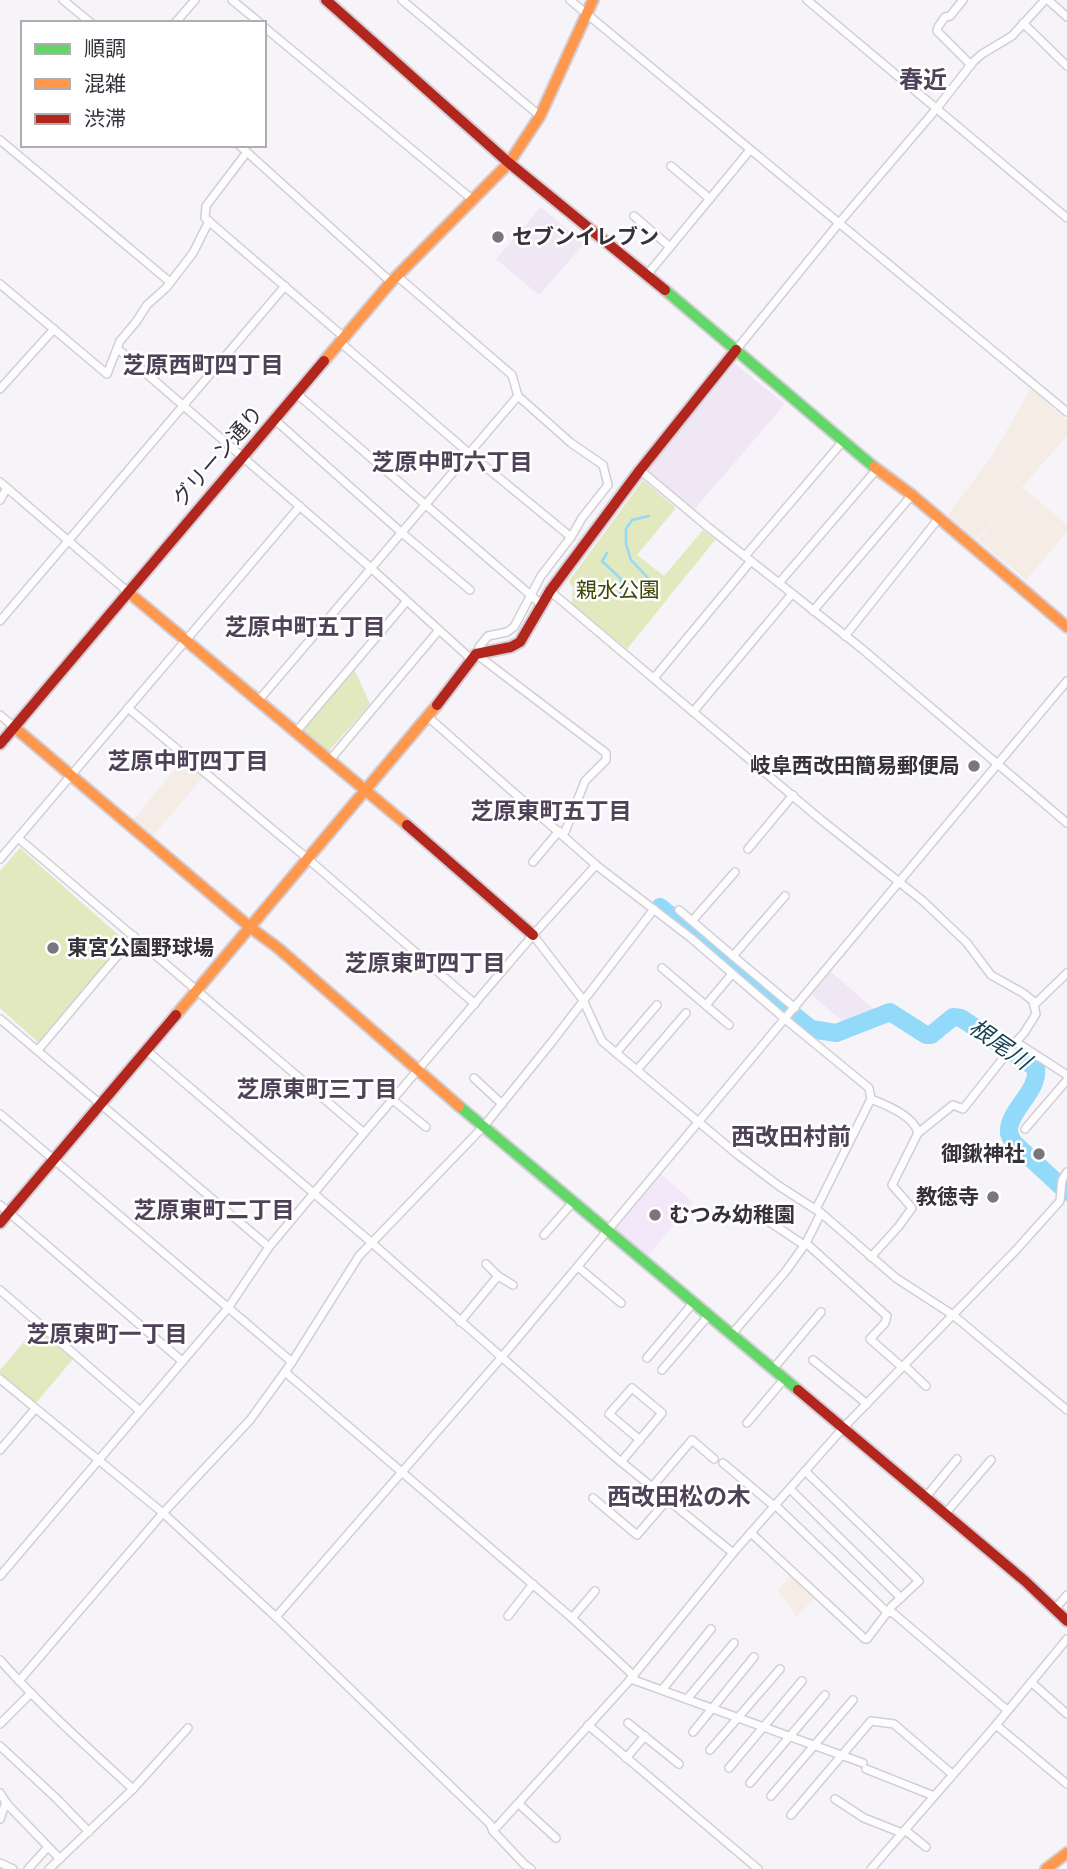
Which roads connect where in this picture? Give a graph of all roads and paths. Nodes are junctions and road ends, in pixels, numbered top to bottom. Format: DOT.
graph roads {
  1 [pos="64,0"];
  2 [pos="195,0"];
  3 [pos="232,0"];
  4 [pos="326,0"];
  5 [pos="401,0"];
  6 [pos="570,0"];
  7 [pos="593,0"];
  8 [pos="963,0"];
  9 [pos="1047,0"];
  10 [pos="810,1"];
  11 [pos="587,14"];
  12 [pos="1067,17"];
  13 [pos="89,21"];
  14 [pos="177,21"];
  15 [pos="258,21"];
  16 [pos="1023,23"];
  17 [pos="266,29"];
  18 [pos="971,65"];
  19 [pos="1067,66"];
  20 [pos="937,108"];
  21 [pos="540,116"];
  22 [pos="0,140"];
  23 [pos="241,147"];
  24 [pos="750,150"];
  25 [pos="247,152"];
  26 [pos="509,163"];
  27 [pos="671,166"];
  28 [pos="710,199"];
  29 [pos="473,200"];
  30 [pos="634,216"];
  31 [pos="1067,218"];
  32 [pos="209,221"];
  33 [pos="839,223"];
  34 [pos="670,247"];
  35 [pos="647,275"];
  36 [pos="394,279"];
  37 [pos="170,282"];
  38 [pos="0,284"];
  39 [pos="285,286"];
  40 [pos="54,329"];
  41 [pos="343,341"];
  42 [pos="118,349"];
  43 [pos="736,350"];
  44 [pos="0,389"];
  45 [pos="297,394"];
  46 [pos="518,396"];
  47 [pos="184,405"];
  48 [pos="1067,412"];
  49 [pos="275,420"];
  50 [pos="844,440"];
  51 [pos="470,454"];
  52 [pos="243,456"];
  53 [pos="877,469"];
  54 [pos="639,470"];
  55 [pos="0,482"];
  56 [pos="7,488"];
  57 [pos="912,495"];
  58 [pos="0,500"];
  59 [pos="300,506"];
  60 [pos="426,506"];
  61 [pos="939,518"];
  62 [pos="402,533"];
  63 [pos="571,537"];
  64 [pos="68,540"];
  65 [pos="748,559"];
  66 [pos="372,569"];
  67 [pos="779,583"];
  68 [pos="470,590"];
  69 [pos="550,591"];
  70 [pos="128,592"];
  71 [pos="792,594"];
  72 [pos="531,595"];
  73 [pos="406,602"];
  74 [pos="542,605"];
  75 [pos="813,611"];
  76 [pos="0,621"];
  77 [pos="1067,627"];
  78 [pos="439,630"];
  79 [pos="845,636"];
  80 [pos="185,642"];
  81 [pos="476,655"];
  82 [pos="654,678"];
  83 [pos="1067,681"];
  84 [pos="258,701"];
  85 [pos="128,708"];
  86 [pos="693,712"];
  87 [pos="0,715"];
  88 [pos="428,717"];
  89 [pos="14,727"];
  90 [pos="295,733"];
  91 [pos="0,744"];
  92 [pos="329,761"];
  93 [pos="997,765"];
  94 [pos="71,775"];
  95 [pos="366,790"];
  96 [pos="793,796"];
  97 [pos="1067,823"];
  98 [pos="561,833"];
  99 [pos="18,838"];
  100 [pos="748,849"];
  101 [pos="0,859"];
  102 [pos="308,859"];
  103 [pos="533,862"];
  104 [pos="596,865"];
  105 [pos="735,872"];
  106 [pos="898,883"];
  107 [pos="785,896"];
  108 [pos="653,909"];
  109 [pos="678,910"];
  110 [pos="692,921"];
  111 [pos="251,928"];
  112 [pos="533,935"];
  113 [pos="134,936"];
  114 [pos="733,956"];
  115 [pos="662,968"];
  116 [pos="1067,973"];
  117 [pos="733,974"];
  118 [pos="197,990"];
  119 [pos="583,1000"];
  120 [pos="475,1004"];
  121 [pos="657,1005"];
  122 [pos="706,1005"];
  123 [pos="1034,1005"];
  124 [pos="794,1008"];
  125 [pos="685,1013"];
  126 [pos="0,1019"];
  127 [pos="785,1019"];
  128 [pos="729,1025"];
  129 [pos="1016,1042"];
  130 [pos="37,1050"];
  131 [pos="146,1050"];
  132 [pos="617,1053"];
  133 [pos="638,1070"];
  134 [pos="418,1071"];
  135 [pos="474,1078"];
  136 [pos="1067,1078"];
  137 [pos="393,1100"];
  138 [pos="871,1100"];
  139 [pos="100,1104"];
  140 [pos="502,1104"];
  141 [pos="0,1114"];
  142 [pos="699,1121"];
  143 [pos="484,1126"];
  144 [pos="426,1127"];
  145 [pos="1025,1129"];
  146 [pos="364,1133"];
  147 [pos="918,1133"];
  148 [pos="53,1159"];
  149 [pos="1067,1172"];
  150 [pos="315,1194"];
  151 [pos="574,1201"];
  152 [pos="1060,1201"];
  153 [pos="1067,1207"];
  154 [pos="4,1209"];
  155 [pos="818,1211"];
  156 [pos="757,1213"];
  157 [pos="0,1223"];
  158 [pos="609,1230"];
  159 [pos="544,1235"];
  160 [pos="372,1243"];
  161 [pos="805,1244"];
  162 [pos="269,1247"];
  163 [pos="871,1257"];
  164 [pos="486,1264"];
  165 [pos="578,1267"];
  166 [pos="498,1276"];
  167 [pos="513,1286"];
  168 [pos="0,1290"];
  169 [pos="694,1302"];
  170 [pos="621,1303"];
  171 [pos="228,1308"];
  172 [pos="821,1312"];
  173 [pos="709,1315"];
  174 [pos="953,1315"];
  175 [pos="460,1322"];
  176 [pos="732,1334"];
  177 [pos="501,1358"];
  178 [pos="647,1358"];
  179 [pos="813,1360"];
  180 [pos="182,1361"];
  181 [pos="292,1362"];
  182 [pos="903,1366"];
  183 [pos="773,1369"];
  184 [pos="662,1370"];
  185 [pos="285,1372"];
  186 [pos="785,1378"];
  187 [pos="0,1379"];
  188 [pos="926,1386"];
  189 [pos="867,1404"];
  190 [pos="35,1409"];
  191 [pos="1067,1410"];
  192 [pos="139,1411"];
  193 [pos="747,1423"];
  194 [pos="843,1429"];
  195 [pos="640,1440"];
  196 [pos="0,1450"];
  197 [pos="714,1459"];
  198 [pos="957,1459"];
  199 [pos="991,1460"];
  200 [pos="98,1461"];
  201 [pos="621,1462"];
  202 [pos="723,1463"];
  203 [pos="401,1472"];
  204 [pos="805,1472"];
  205 [pos="652,1487"];
  206 [pos="790,1489"];
  207 [pos="925,1497"];
  208 [pos="593,1498"];
  209 [pos="668,1499"];
  210 [pos="774,1505"];
  211 [pos="163,1513"];
  212 [pos="945,1514"];
  213 [pos="751,1533"];
  214 [pos="733,1553"];
  215 [pos="0,1576"];
  216 [pos="533,1584"];
  217 [pos="595,1591"];
  218 [pos="1067,1595"];
  219 [pos="901,1598"];
  220 [pos="1055,1609"];
  221 [pos="889,1612"];
  222 [pos="508,1616"];
  223 [pos="276,1617"];
  224 [pos="572,1618"];
  225 [pos="1067,1621"];
  226 [pos="711,1629"];
  227 [pos="1067,1639"];
  228 [pos="733,1643"];
  229 [pos="754,1657"];
  230 [pos="0,1660"];
  231 [pos="780,1669"];
  232 [pos="632,1678"];
  233 [pos="19,1681"];
  234 [pos="802,1681"];
  235 [pos="1031,1682"];
  236 [pos="662,1690"];
  237 [pos="31,1693"];
  238 [pos="825,1695"];
  239 [pos="687,1699"];
  240 [pos="853,1700"];
  241 [pos="712,1708"];
  242 [pos="1007,1710"];
  243 [pos="1067,1714"];
  244 [pos="738,1718"];
  245 [pos="628,1723"];
  246 [pos="0,1724"];
  247 [pos="588,1725"];
  248 [pos="996,1725"];
  249 [pos="764,1727"];
  250 [pos="188,1728"];
  251 [pos="692,1732"];
  252 [pos="645,1736"];
  253 [pos="790,1736"];
  254 [pos="816,1744"];
  255 [pos="0,1746"];
  256 [pos="710,1750"];
  257 [pos="843,1755"];
  258 [pos="626,1758"];
  259 [pos="679,1764"];
  260 [pos="729,1768"];
  261 [pos="953,1774"];
  262 [pos="750,1783"];
  263 [pos="1067,1784"];
  264 [pos="134,1789"];
  265 [pos="0,1793"];
  266 [pos="771,1796"];
  267 [pos="934,1796"];
  268 [pos="835,1799"];
  269 [pos="6,1802"];
  270 [pos="519,1804"];
  271 [pos="791,1815"];
  272 [pos="0,1819"];
  273 [pos="493,1831"];
  274 [pos="89,1832"];
  275 [pos="903,1832"];
  276 [pos="556,1838"];
  277 [pos="48,1847"];
  278 [pos="926,1847"];
  279 [pos="1067,1853"];
  280 [pos="60,1859"];
  281 [pos="0,1863"];
  282 [pos="525,1867"];
  283 [pos="13,1869"];
  284 [pos="28,1869"];
  285 [pos="49,1869"];
  286 [pos="758,1869"];
  287 [pos="871,1869"];
  288 [pos="1046,1869"];
  1 -- 13 [label="street"];
  2 -- 14 [label="street"];
  3 -- 15 [label="street"];
  4 -- 26 [label="street"];
  5 -- 21 [label="street"];
  6 -- 11 [label="street"];
  7 -- 11 [label="street, グリーン通り"];
  8 -- 18 [label="street"];
  9 -- 12 [label="street"];
  9 -- 16 [label="street"];
  10 -- 20 [label="street"];
  11 -- 21 [label="street, グリーン通り"];
  11 -- 24 [label="street"];
  16 -- 18 [label="street"];
  16 -- 19 [label="street"];
  17 -- 29 [label="street"];
  18 -- 20 [label="street"];
  20 -- 31 [label="street"];
  20 -- 33 [label="street"];
  21 -- 26 [label="street, グリーン通り"];
  22 -- 37 [label="street"];
  23 -- 25 [label="street"];
  24 -- 28 [label="street"];
  24 -- 33 [label="street"];
  25 -- 32 [label="street"];
  25 -- 36 [label="street"];
  26 -- 29 [label="street, グリーン通り"];
  26 -- 35 [label="street"];
  27 -- 28 [label="street"];
  28 -- 34 [label="street"];
  29 -- 36 [label="street, グリーン通り"];
  30 -- 34 [label="street"];
  32 -- 37 [label="street"];
  32 -- 39 [label="street"];
  33 -- 43 [label="street"];
  33 -- 48 [label="street"];
  34 -- 35 [label="street"];
  35 -- 43 [label="street"];
  36 -- 41 [label="street, グリーン通り"];
  36 -- 46 [label="street"];
  37 -- 42 [label="street"];
  38 -- 40 [label="street"];
  39 -- 41 [label="street"];
  39 -- 47 [label="street"];
  40 -- 42 [label="street"];
  40 -- 44 [label="street"];
  41 -- 45 [label="street, グリーン通り"];
  41 -- 51 [label="street"];
  42 -- 47 [label="street"];
  43 -- 50 [label="street"];
  43 -- 54 [label="street"];
  45 -- 49 [label="street, グリーン通り"];
  45 -- 60 [label="street"];
  46 -- 51 [label="street"];
  46 -- 63 [label="street"];
  47 -- 52 [label="street"];
  47 -- 64 [label="street"];
  49 -- 52 [label="street, グリーン通り"];
  49 -- 62 [label="street"];
  50 -- 53 [label="street"];
  50 -- 65 [label="street"];
  51 -- 60 [label="street"];
  51 -- 63 [label="street"];
  52 -- 59 [label="street"];
  52 -- 70 [label="street, グリーン通り"];
  53 -- 57 [label="street"];
  53 -- 67 [label="street"];
  54 -- 65 [label="street"];
  54 -- 69 [label="street"];
  55 -- 56 [label="street"];
  56 -- 58 [label="street"];
  56 -- 64 [label="street"];
  57 -- 61 [label="street"];
  57 -- 75 [label="street"];
  59 -- 66 [label="street"];
  59 -- 80 [label="street"];
  60 -- 62 [label="street"];
  60 -- 72 [label="street"];
  61 -- 77 [label="street"];
  61 -- 79 [label="street"];
  62 -- 66 [label="street"];
  62 -- 68 [label="street"];
  63 -- 72 [label="street"];
  64 -- 70 [label="street"];
  64 -- 76 [label="street"];
  65 -- 67 [label="street"];
  65 -- 82 [label="street"];
  66 -- 73 [label="street"];
  66 -- 84 [label="street"];
  67 -- 71 [label="street"];
  69 -- 74 [label="street"];
  69 -- 82 [label="street"];
  70 -- 80 [label="street"];
  70 -- 89 [label="street, グリーン通り"];
  71 -- 75 [label="street"];
  71 -- 86 [label="street"];
  72 -- 74 [label="street"];
  72 -- 81 [label="street"];
  73 -- 78 [label="street"];
  73 -- 90 [label="street"];
  74 -- 81 [label="street"];
  75 -- 79 [label="street"];
  78 -- 81 [label="street"];
  78 -- 92 [label="street"];
  79 -- 93 [label="street"];
  80 -- 84 [label="street"];
  80 -- 85 [label="street"];
  81 -- 88 [label="street"];
  81 -- 98 [label="street"];
  82 -- 86 [label="street"];
  83 -- 93 [label="street"];
  84 -- 90 [label="street"];
  85 -- 94 [label="street"];
  85 -- 102 [label="street"];
  86 -- 96 [label="street"];
  87 -- 89 [label="street"];
  88 -- 95 [label="street"];
  88 -- 98 [label="street"];
  89 -- 91 [label="street, グリーン通り"];
  89 -- 94 [label="street"];
  90 -- 92 [label="street"];
  92 -- 95 [label="street"];
  93 -- 97 [label="street"];
  93 -- 106 [label="street"];
  94 -- 99 [label="street"];
  94 -- 111 [label="street"];
  95 -- 102 [label="street"];
  95 -- 112 [label="street"];
  96 -- 100 [label="street"];
  96 -- 106 [label="street"];
  98 -- 103 [label="street"];
  98 -- 104 [label="street"];
  99 -- 101 [label="street"];
  99 -- 113 [label="street"];
  102 -- 111 [label="street"];
  102 -- 120 [label="street"];
  104 -- 108 [label="street"];
  104 -- 112 [label="street"];
  105 -- 110 [label="street"];
  106 -- 123 [label="street"];
  106 -- 124 [label="street"];
  107 -- 114 [label="street"];
  108 -- 117 [label="street"];
  108 -- 119 [label="street"];
  109 -- 110 [label="street"];
  110 -- 114 [label="street"];
  111 -- 118 [label="street"];
  111 -- 134 [label="street"];
  112 -- 119 [label="street"];
  112 -- 120 [label="street"];
  113 -- 118 [label="street"];
  113 -- 130 [label="street"];
  114 -- 124 [label="street"];
  115 -- 122 [label="street"];
  116 -- 123 [label="street"];
  117 -- 122 [label="street"];
  117 -- 127 [label="street"];
  118 -- 131 [label="street"];
  118 -- 146 [label="street"];
  119 -- 132 [label="street"];
  119 -- 140 [label="street"];
  120 -- 134 [label="street"];
  121 -- 132 [label="street"];
  122 -- 128 [label="street"];
  123 -- 129 [label="street"];
  124 -- 127 [label="street"];
  125 -- 133 [label="street"];
  126 -- 130 [label="street"];
  127 -- 138 [label="street"];
  127 -- 142 [label="street"];
  129 -- 136 [label="street"];
  129 -- 147 [label="street"];
  130 -- 139 [label="street"];
  131 -- 139 [label="street"];
  131 -- 150 [label="street"];
  132 -- 133 [label="street"];
  133 -- 142 [label="street"];
  134 -- 137 [label="street"];
  134 -- 143 [label="street"];
  135 -- 140 [label="street"];
  136 -- 145 [label="street"];
  137 -- 144 [label="street"];
  137 -- 146 [label="street"];
  138 -- 147 [label="street"];
  138 -- 155 [label="street"];
  139 -- 148 [label="street"];
  139 -- 162 [label="street"];
  140 -- 143 [label="street"];
  141 -- 148 [label="street"];
  142 -- 155 [label="street"];
  142 -- 158 [label="street"];
  143 -- 151 [label="street"];
  143 -- 160 [label="street"];
  146 -- 150 [label="street"];
  147 -- 163 [label="street"];
  148 -- 154 [label="street"];
  148 -- 171 [label="street"];
  149 -- 152 [label="street"];
  150 -- 160 [label="street"];
  150 -- 162 [label="street"];
  151 -- 158 [label="street"];
  151 -- 159 [label="street"];
  152 -- 153 [label="street"];
  152 -- 174 [label="street"];
  154 -- 157 [label="street"];
  154 -- 180 [label="street"];
  155 -- 161 [label="street"];
  155 -- 163 [label="street"];
  156 -- 161 [label="street"];
  158 -- 165 [label="street"];
  158 -- 169 [label="street"];
  160 -- 175 [label="street"];
  160 -- 181 [label="street"];
  161 -- 176 [label="street"];
  161 -- 182 [label="street"];
  162 -- 171 [label="street"];
  163 -- 174 [label="street"];
  164 -- 166 [label="street"];
  165 -- 170 [label="street"];
  165 -- 177 [label="street"];
  166 -- 167 [label="street"];
  166 -- 175 [label="street"];
  168 -- 192 [label="street"];
  169 -- 173 [label="street"];
  169 -- 178 [label="street"];
  171 -- 180 [label="street"];
  171 -- 181 [label="street"];
  172 -- 183 [label="street"];
  173 -- 176 [label="street"];
  173 -- 184 [label="street"];
  174 -- 182 [label="street"];
  174 -- 191 [label="street"];
  175 -- 177 [label="street"];
  176 -- 183 [label="street"];
  177 -- 201 [label="street"];
  177 -- 203 [label="street"];
  179 -- 189 [label="street"];
  180 -- 192 [label="street"];
  181 -- 185 [label="street"];
  182 -- 188 [label="street"];
  182 -- 189 [label="street"];
  183 -- 186 [label="street"];
  185 -- 203 [label="street"];
  185 -- 211 [label="street"];
  186 -- 193 [label="street"];
  186 -- 194 [label="street"];
  187 -- 190 [label="street"];
  189 -- 194 [label="street"];
  190 -- 196 [label="street"];
  190 -- 200 [label="street"];
  192 -- 200 [label="street"];
  194 -- 204 [label="street"];
  194 -- 207 [label="street"];
  195 -- 195 [label="street"];
  195 -- 201 [label="street"];
  197 -- 205 [label="street"];
  198 -- 207 [label="street"];
  199 -- 212 [label="street"];
  200 -- 211 [label="street"];
  200 -- 215 [label="street"];
  201 -- 205 [label="street"];
  202 -- 210 [label="street"];
  203 -- 216 [label="street"];
  203 -- 223 [label="street"];
  204 -- 206 [label="street"];
  204 -- 219 [label="street"];
  205 -- 209 [label="street"];
  206 -- 210 [label="street"];
  206 -- 219 [label="street"];
  207 -- 212 [label="street"];
  208 -- 209 [label="street"];
  209 -- 214 [label="street"];
  210 -- 213 [label="street"];
  210 -- 221 [label="street"];
  211 -- 223 [label="street"];
  211 -- 233 [label="street"];
  212 -- 220 [label="street"];
  213 -- 214 [label="street"];
  213 -- 221 [label="street"];
  214 -- 232 [label="street"];
  216 -- 222 [label="street"];
  216 -- 224 [label="street"];
  217 -- 224 [label="street"];
  218 -- 220 [label="street"];
  219 -- 221 [label="street"];
  220 -- 225 [label="street"];
  221 -- 242 [label="street"];
  223 -- 273 [label="street"];
  224 -- 232 [label="street"];
  226 -- 236 [label="street"];
  227 -- 235 [label="street"];
  228 -- 239 [label="street"];
  229 -- 241 [label="street"];
  230 -- 233 [label="street"];
  231 -- 244 [label="street"];
  232 -- 236 [label="street"];
  232 -- 247 [label="street"];
  233 -- 237 [label="street"];
  234 -- 249 [label="street"];
  235 -- 242 [label="street"];
  235 -- 243 [label="street"];
  236 -- 239 [label="street"];
  237 -- 246 [label="street"];
  237 -- 264 [label="street"];
  238 -- 253 [label="street"];
  239 -- 241 [label="street"];
  240 -- 254 [label="street"];
  241 -- 244 [label="street"];
  241 -- 251 [label="street"];
  242 -- 248 [label="street"];
  244 -- 249 [label="street"];
  244 -- 256 [label="street"];
  245 -- 252 [label="street"];
  247 -- 258 [label="street"];
  247 -- 270 [label="street"];
  248 -- 261 [label="street"];
  248 -- 263 [label="street"];
  249 -- 253 [label="street"];
  249 -- 260 [label="street"];
  250 -- 264 [label="street"];
  252 -- 258 [label="street"];
  252 -- 259 [label="street"];
  253 -- 254 [label="street"];
  253 -- 262 [label="street"];
  254 -- 257 [label="street"];
  254 -- 266 [label="street"];
  255 -- 274 [label="street"];
  257 -- 261 [label="street"];
  257 -- 267 [label="street"];
  257 -- 271 [label="street"];
  258 -- 286 [label="street"];
  261 -- 267 [label="street"];
  264 -- 274 [label="street"];
  265 -- 269 [label="street"];
  267 -- 275 [label="street"];
  268 -- 275 [label="street"];
  269 -- 272 [label="street"];
  269 -- 277 [label="street"];
  270 -- 273 [label="street"];
  270 -- 276 [label="street"];
  273 -- 282 [label="street"];
  274 -- 280 [label="street"];
  275 -- 278 [label="street"];
  275 -- 287 [label="street"];
  277 -- 280 [label="street"];
  277 -- 284 [label="street"];
  279 -- 288 [label="street"];
  280 -- 285 [label="street"];
  281 -- 283 [label="street"];
}
